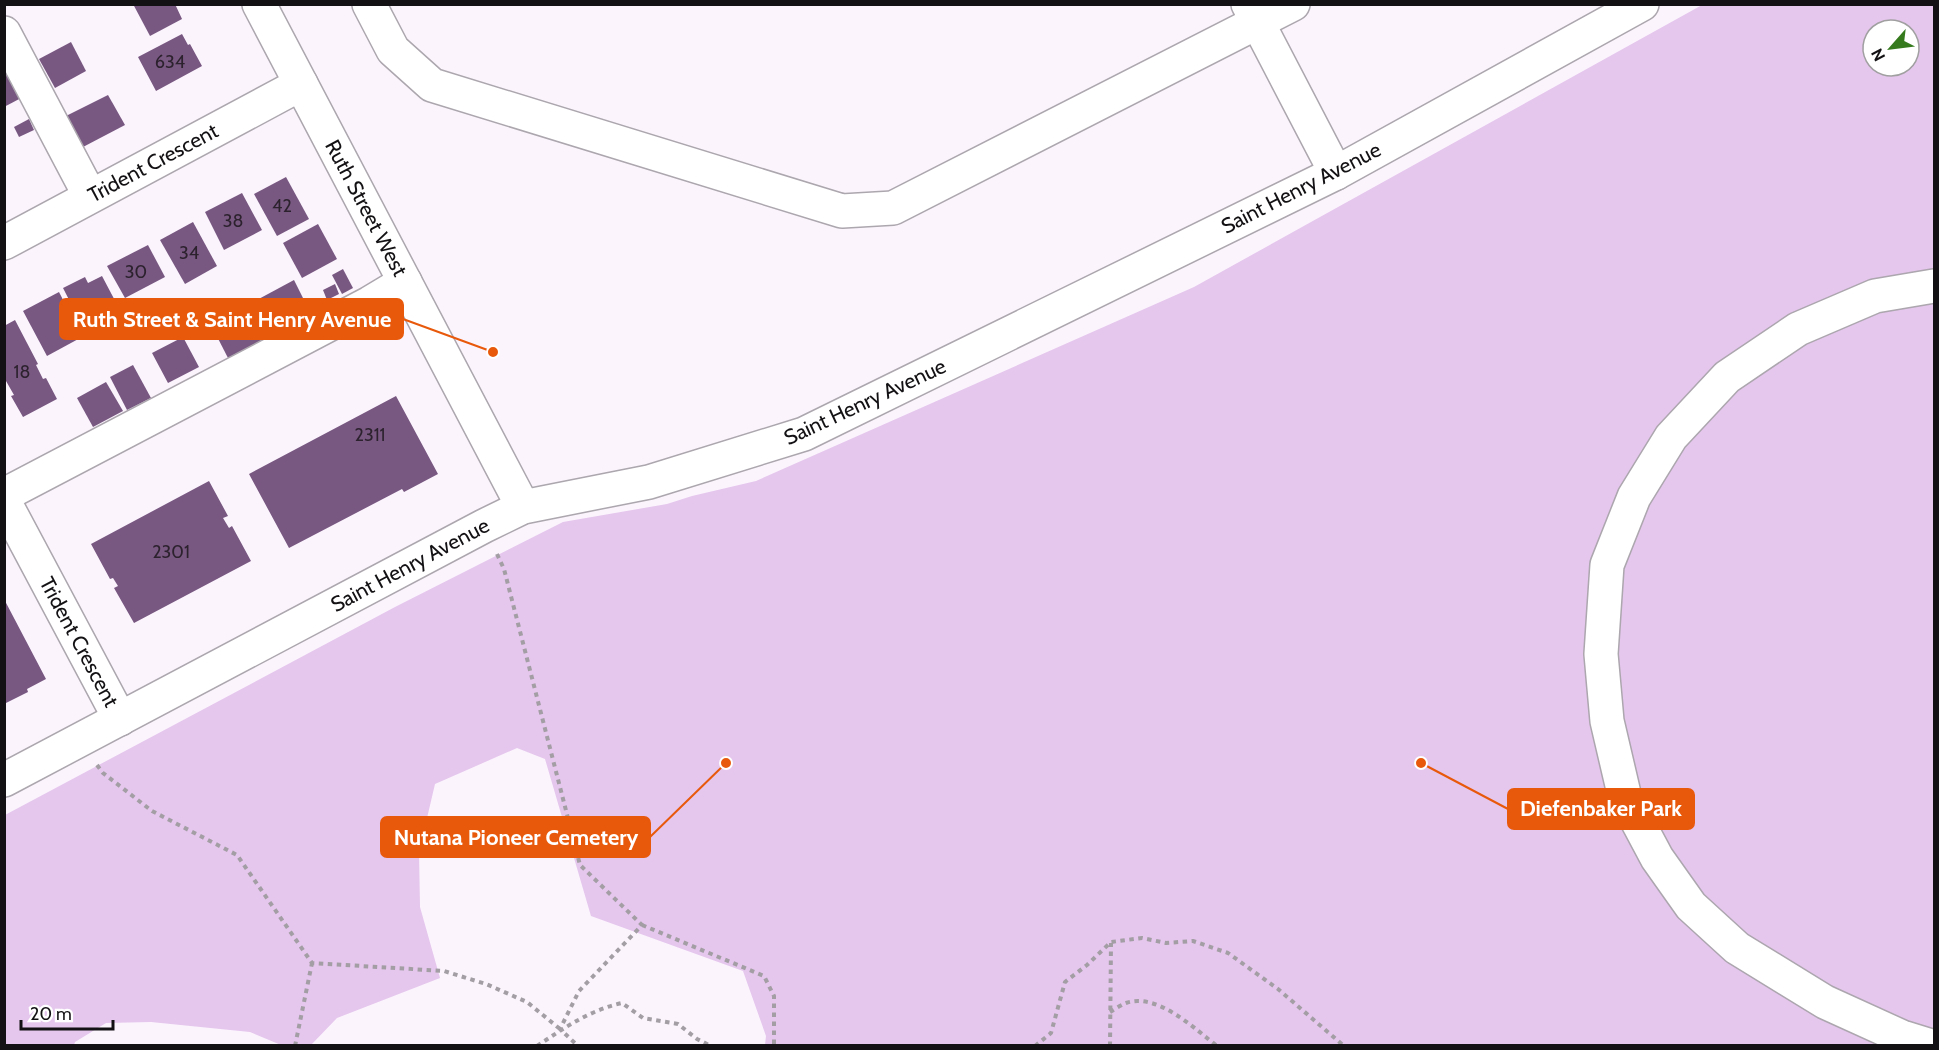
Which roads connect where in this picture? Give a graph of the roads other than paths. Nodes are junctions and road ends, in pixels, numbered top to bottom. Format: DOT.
graph roads {
  1 [pos="259,4"];
  2 [pos="369,4"];
  3 [pos="1293,4"];
  4 [pos="1642,4"];
  5 [pos="1253,14"];
  6 [pos="4,33"];
  7 [pos="301,84"];
  8 [pos="1336,173"];
  9 [pos="90,196"];
  10 [pos="4,243"];
  11 [pos="405,282"];
  12 [pos="1935,286"];
  13 [pos="4,495"];
  14 [pos="4,501"];
  15 [pos="523,507"];
  16 [pos="120,719"];
  17 [pos="4,780"];
  18 [pos="1931,1046"];
  1 -- 7 [label="street, Ruth Street West"];
  2 -- 5 [label="street"];
  3 -- 5 [label="street"];
  4 -- 8 [label="street, Saint Henry Avenue"];
  5 -- 8 [label="street"];
  6 -- 9 [label="street"];
  7 -- 9 [label="street, Trident Crescent"];
  7 -- 11 [label="street, Ruth Street West"];
  8 -- 15 [label="street, Saint Henry Avenue"];
  9 -- 10 [label="street, Trident Crescent"];
  11 -- 13 [label="street"];
  11 -- 15 [label="street, Ruth Street West"];
  12 -- 18 [label="street"];
  14 -- 16 [label="street, Trident Crescent"];
  15 -- 16 [label="street, Saint Henry Avenue"];
  16 -- 17 [label="street, Saint Henry Avenue"];
}
